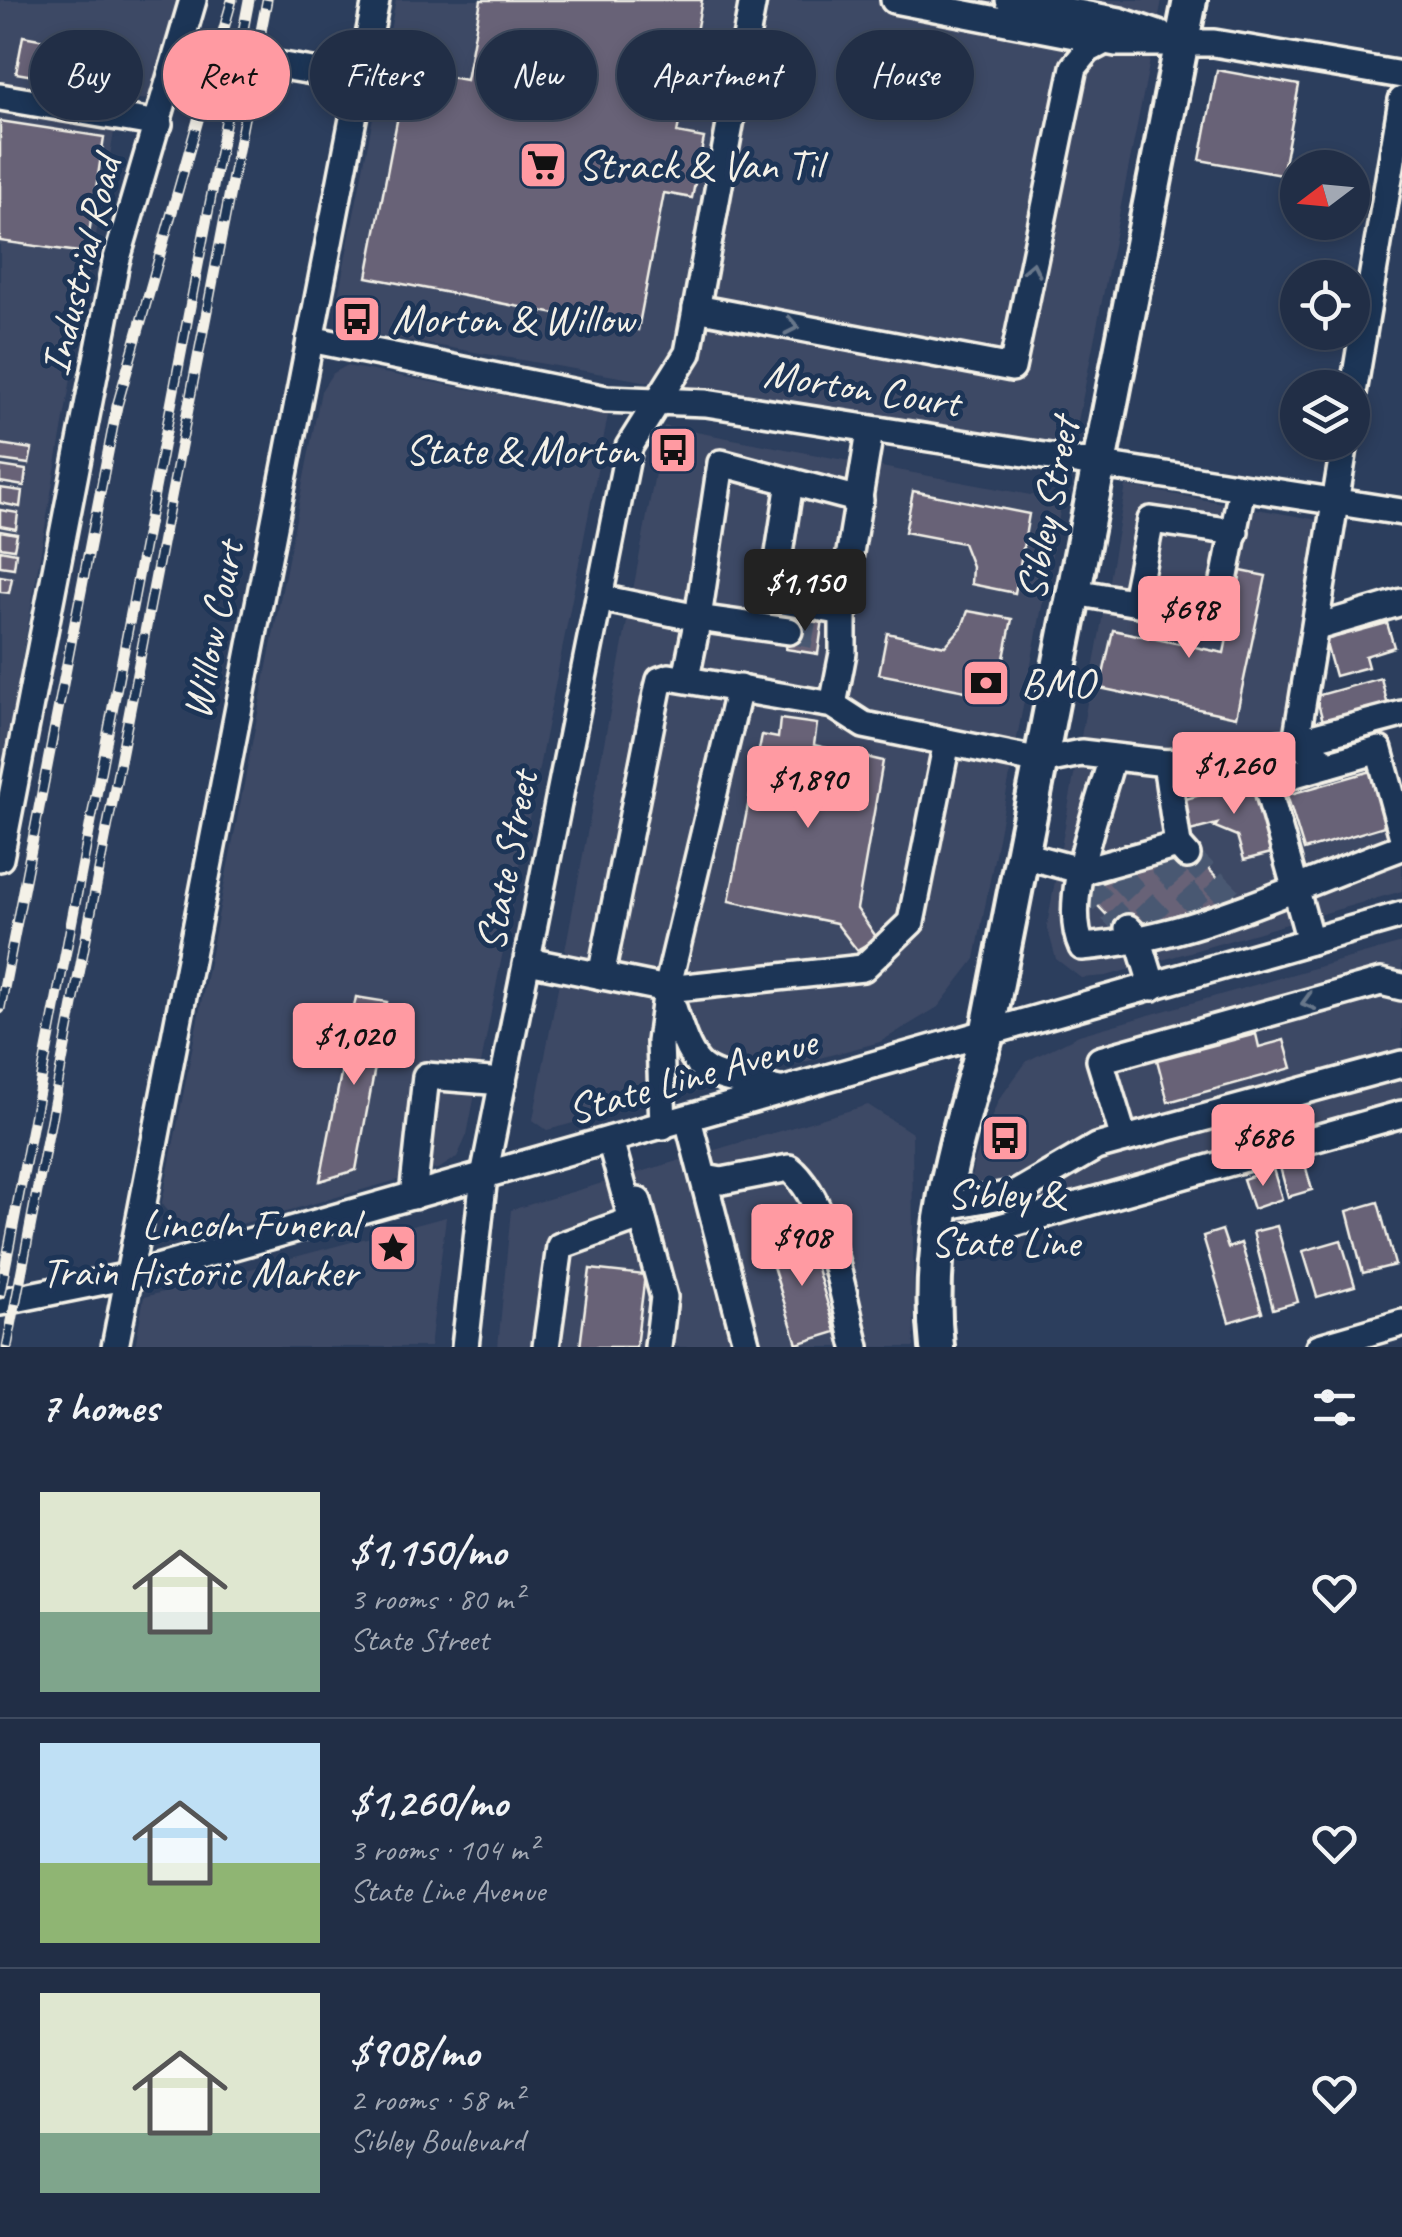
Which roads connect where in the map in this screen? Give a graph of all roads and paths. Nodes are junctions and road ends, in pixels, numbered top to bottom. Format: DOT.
graph roads {
  1 [pos="193,0"];
  2 [pos="376,0"];
  3 [pos="753,0"];
  4 [pos="894,0"];
  5 [pos="1009,0"];
  6 [pos="1190,0"];
  7 [pos="949,5"];
  8 [pos="186,30"];
  9 [pos="370,30"];
  10 [pos="1105,41"];
  11 [pos="1183,42"];
  12 [pos="1402,75"];
  13 [pos="0,97"];
  14 [pos="1402,100"];
  15 [pos="163,111"];
  16 [pos="352,120"];
  17 [pos="159,124"];
  18 [pos="696,308"];
  19 [pos="310,339"];
  20 [pos="1357,370"];
  21 [pos="658,400"];
  22 [pos="870,431"];
  23 [pos="1342,460"];
  24 [pos="1099,467"];
  25 [pos="790,482"];
  26 [pos="1242,488"];
  27 [pos="860,500"];
  28 [pos="1335,503"];
  29 [pos="1402,512"];
  30 [pos="1234,532"];
  31 [pos="1076,592"];
  32 [pos="600,598"];
  33 [pos="1134,601"];
  34 [pos="1402,602"];
  35 [pos="844,612"];
  36 [pos="698,618"];
  37 [pos="1317,627"];
  38 [pos="788,631"];
  39 [pos="686,678"];
  40 [pos="739,688"];
  41 [pos="833,705"];
  42 [pos="1402,714"];
  43 [pos="947,742"];
  44 [pos="1296,742"];
  45 [pos="1112,756"];
  46 [pos="1258,756"];
  47 [pos="1042,761"];
  48 [pos="1166,764"];
  49 [pos="1330,764"];
  50 [pos="1267,782"];
  51 [pos="1402,834"];
  52 [pos="1402,847"];
  53 [pos="1023,855"];
  54 [pos="0,858"];
  55 [pos="1094,874"];
  56 [pos="1295,886"];
  57 [pos="1402,915"];
  58 [pos="1133,933"];
  59 [pos="1310,941"];
  60 [pos="528,961"];
  61 [pos="601,976"];
  62 [pos="1153,987"];
  63 [pos="1402,987"];
  64 [pos="667,989"];
  65 [pos="987,1034"];
  66 [pos="1402,1064"];
  67 [pos="504,1082"];
  68 [pos="784,1092"];
  69 [pos="1402,1114"];
  70 [pos="675,1122"];
  71 [pos="616,1139"];
  72 [pos="1124,1139"];
  73 [pos="484,1176"];
  74 [pos="705,1178"];
  75 [pos="413,1196"];
  76 [pos="942,1207"];
  77 [pos="936,1245"];
  78 [pos="129,1276"];
  79 [pos="0,1302"];
  80 [pos="1402,1323"];
  81 [pos="116,1347"];
  82 [pos="465,1347"];
  83 [pos="546,1347"];
  84 [pos="658,1347"];
  85 [pos="747,1347"];
  86 [pos="856,1347"];
  87 [pos="937,1347"];
  88 [pos="1319,1347"];
  1 -- 8 [label="street, Industrial Road"];
  2 -- 9 [label="street, Willow Court"];
  3 -- 18 [label="street, State Street"];
  4 -- 7 [label="street"];
  5 -- 11 [label="street"];
  6 -- 11 [label="main road, Sibley Street"];
  7 -- 10 [label="street"];
  10 -- 11 [label="street"];
  18 -- 10 [label="street, one-way"];
  11 -- 12 [label="street"];
  11 -- 24 [label="main road, Sibley Street"];
  13 -- 17 [label="street"];
  14 -- 20 [label="street"];
  15 -- 17 [label="street, Industrial Road"];
  16 -- 19 [label="street, Willow Court"];
  17 -- 54 [label="street, Industrial Road"];
  18 -- 21 [label="street, State Street"];
  19 -- 21 [label="street, Morton Court"];
  19 -- 78 [label="street, Willow Court"];
  21 -- 22 [label="street, Morton Court"];
  21 -- 32 [label="street, State Street"];
  22 -- 24 [label="street, Morton Court"];
  22 -- 27 [label="street"];
  23 -- 28 [label="street"];
  24 -- 26 [label="street, Morton Court"];
  24 -- 31 [label="main road, Sibley Street"];
  25 -- 27 [label="street"];
  25 -- 35 [label="street"];
  25 -- 36 [label="street"];
  26 -- 28 [label="street, Morton Court"];
  26 -- 30 [label="street"];
  27 -- 35 [label="street"];
  28 -- 29 [label="street, Morton Court"];
  28 -- 37 [label="street"];
  30 -- 33 [label="street"];
  30 -- 33 [label="street"];
  31 -- 33 [label="street"];
  31 -- 47 [label="main road, Sibley Street"];
  32 -- 36 [label="street"];
  32 -- 60 [label="street, State Street"];
  34 -- 37 [label="street"];
  35 -- 41 [label="street"];
  36 -- 38 [label="street"];
  36 -- 39 [label="street"];
  37 -- 44 [label="street"];
  39 -- 40 [label="street"];
  39 -- 61 [label="street"];
  40 -- 41 [label="street"];
  40 -- 64 [label="street"];
  41 -- 43 [label="street"];
  42 -- 44 [label="street"];
  43 -- 47 [label="street"];
  43 -- 64 [label="street"];
  44 -- 46 [label="street"];
  44 -- 49 [label="street"];
  45 -- 47 [label="street"];
  45 -- 48 [label="street"];
  45 -- 55 [label="street"];
  46 -- 48 [label="street"];
  46 -- 50 [label="street"];
  47 -- 53 [label="main road, Sibley Street"];
  48 -- 55 [label="street"];
  49 -- 50 [label="street"];
  49 -- 51 [label="street"];
  50 -- 56 [label="street"];
  52 -- 56 [label="street"];
  53 -- 55 [label="street"];
  53 -- 65 [label="main road, Sibley Street"];
  55 -- 58 [label="street"];
  56 -- 58 [label="street"];
  56 -- 59 [label="street"];
  57 -- 59 [label="street, State Line Avenue"];
  58 -- 62 [label="street"];
  59 -- 62 [label="street, State Line Avenue"];
  60 -- 61 [label="street"];
  60 -- 67 [label="street, State Street"];
  61 -- 64 [label="street"];
  62 -- 65 [label="street, State Line Avenue"];
  63 -- 72 [label="street, one-way"];
  64 -- 68 [label="street"];
  64 -- 70 [label="street"];
  65 -- 68 [label="street, State Line Avenue"];
  65 -- 76 [label="main road, Sibley Street"];
  66 -- 72 [label="street"];
  67 -- 73 [label="street, State Street"];
  67 -- 75 [label="street"];
  68 -- 70 [label="street, State Line Avenue"];
  69 -- 77 [label="street"];
  70 -- 71 [label="street, State Line Avenue"];
  70 -- 74 [label="street"];
  71 -- 73 [label="street, State Line Avenue"];
  71 -- 83 [label="street"];
  71 -- 84 [label="street"];
  72 -- 76 [label="street"];
  73 -- 75 [label="street, State Line Avenue"];
  73 -- 82 [label="street, State Street"];
  74 -- 85 [label="street"];
  74 -- 86 [label="street"];
  75 -- 78 [label="street, State Line Avenue"];
  76 -- 77 [label="main road, Sibley Street"];
  77 -- 87 [label="main road, Sibley Street"];
  78 -- 79 [label="street, State Line Avenue"];
  78 -- 81 [label="street, Willow Court"];
  80 -- 88 [label="street"];
}
